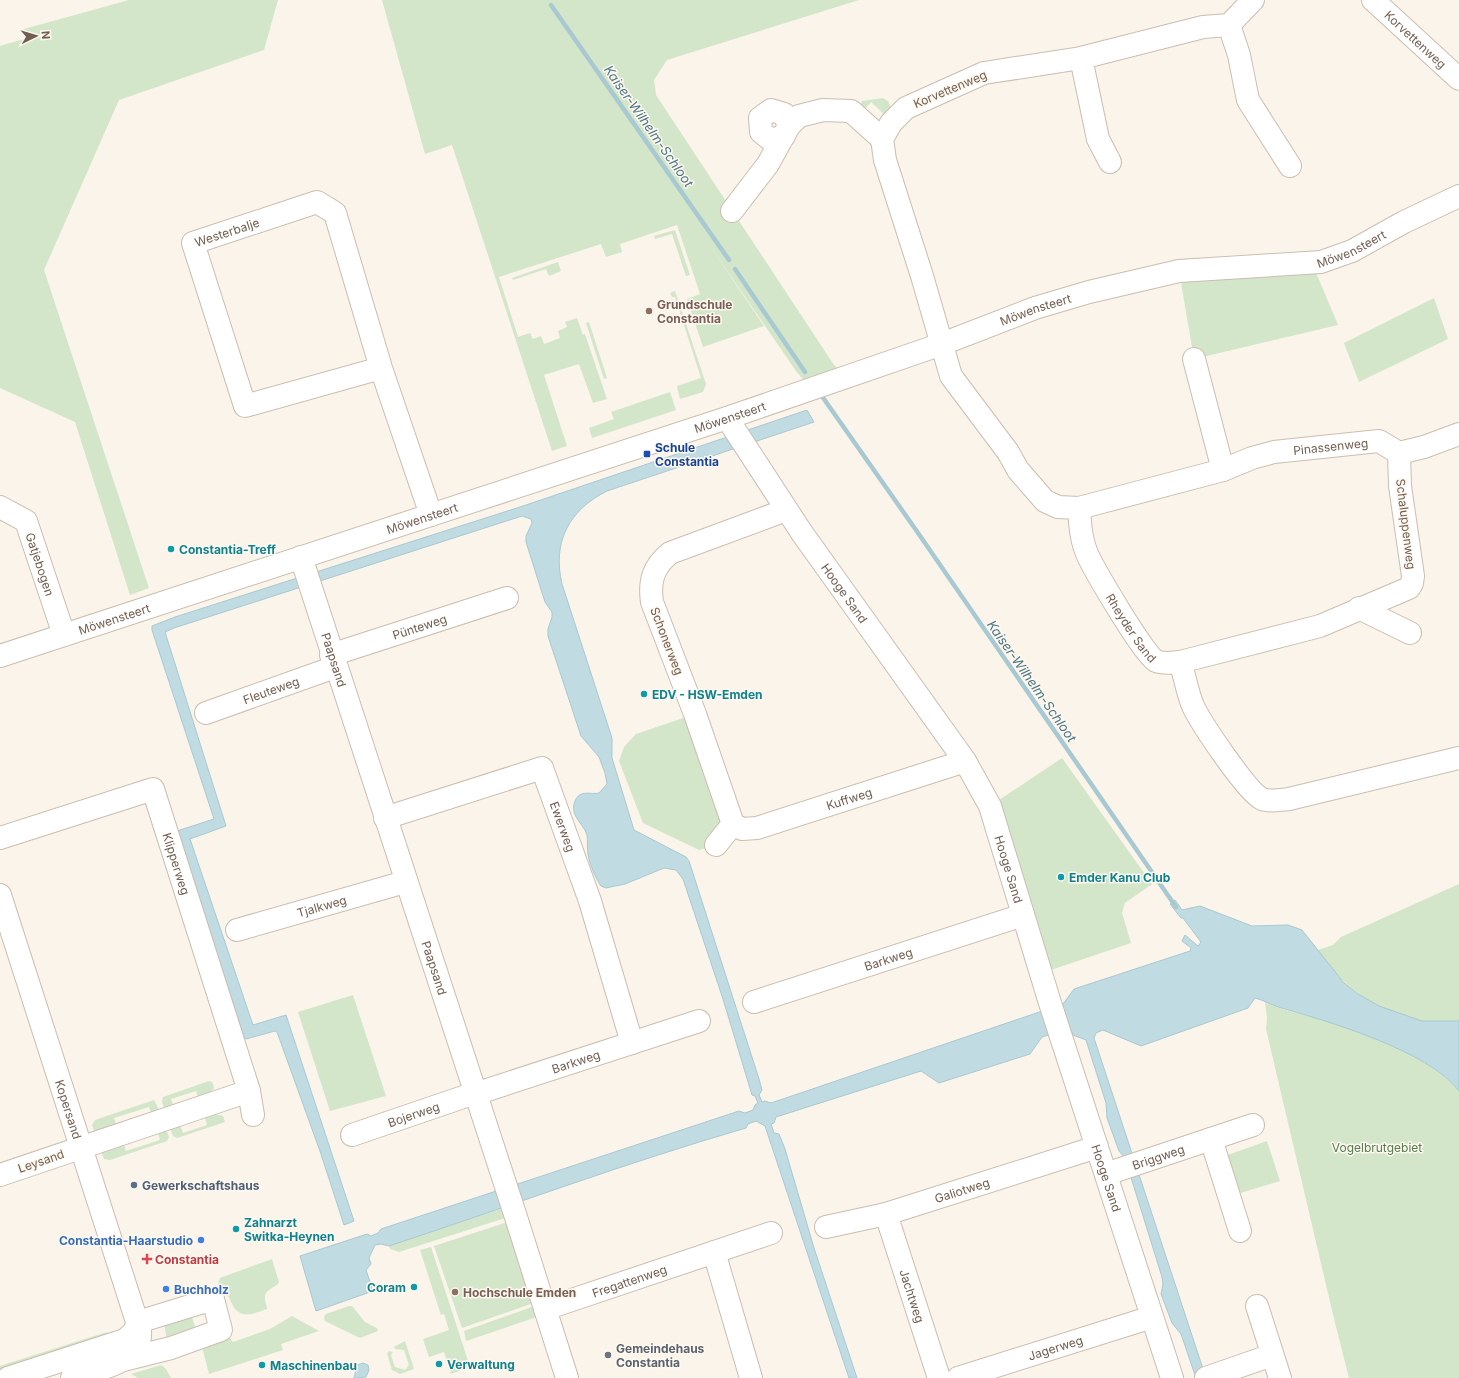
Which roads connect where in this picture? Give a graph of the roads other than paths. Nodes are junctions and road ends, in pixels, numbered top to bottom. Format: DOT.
graph roads {
  1 [pos="1253,0"];
  2 [pos="1373,0"];
  3 [pos="1229,25"];
  4 [pos="1081,58"];
  5 [pos="1459,79"];
  6 [pos="882,139"];
  7 [pos="1110,162"];
  8 [pos="1290,166"];
  9 [pos="1459,196"];
  10 [pos="732,211"];
  11 [pos="942,344"];
  12 [pos="1194,359"];
  13 [pos="381,368"];
  14 [pos="730,424"];
  15 [pos="1459,434"];
  16 [pos="1399,453"];
  17 [pos="1223,470"];
  18 [pos="0,507"];
  19 [pos="1079,508"];
  20 [pos="786,510"];
  21 [pos="432,515"];
  22 [pos="305,572"];
  23 [pos="507,598"];
  24 [pos="1360,608"];
  25 [pos="1410,633"];
  26 [pos="64,635"];
  27 [pos="0,656"];
  28 [pos="333,661"];
  29 [pos="1180,662"];
  30 [pos="206,713"];
  31 [pos="1459,758"];
  32 [pos="965,761"];
  33 [pos="385,818"];
  34 [pos="733,824"];
  35 [pos="0,838"];
  36 [pos="716,845"];
  37 [pos="405,882"];
  38 [pos="0,895"];
  39 [pos="1023,916"];
  40 [pos="237,930"];
  41 [pos="754,1002"];
  42 [pos="699,1021"];
  43 [pos="632,1043"];
  44 [pos="249,1091"];
  45 [pos="475,1093"];
  46 [pos="253,1115"];
  47 [pos="1253,1125"];
  48 [pos="352,1135"];
  49 [pos="1211,1139"];
  50 [pos="82,1147"];
  51 [pos="1097,1147"];
  52 [pos="1106,1174"];
  53 [pos="0,1175"];
  54 [pos="886,1214"];
  55 [pos="826,1227"];
  56 [pos="1240,1231"];
  57 [pos="772,1233"];
  58 [pos="714,1252"];
  59 [pos="1257,1306"];
  60 [pos="545,1309"];
  61 [pos="1152,1317"];
  62 [pos="138,1322"];
  63 [pos="1272,1355"];
  64 [pos="123,1360"];
  65 [pos="1208,1377"];
  66 [pos="9,1378"];
  67 [pos="72,1378"];
  68 [pos="567,1378"];
  69 [pos="751,1378"];
  70 [pos="939,1378"];
  71 [pos="958,1378"];
  72 [pos="1172,1378"];
  73 [pos="1280,1378"];
  1 -- 3 [label="street"];
  2 -- 5 [label="street, Korvettenweg"];
  3 -- 4 [label="street, Korvettenweg"];
  3 -- 8 [label="street"];
  4 -- 6 [label="street, Korvettenweg"];
  4 -- 7 [label="street"];
  6 -- 10 [label="street"];
  6 -- 11 [label="street"];
  9 -- 11 [label="street, Möwensteert"];
  11 -- 14 [label="street, Möwensteert"];
  11 -- 19 [label="street"];
  12 -- 17 [label="street"];
  13 -- 13 [label="street, Westerbalje"];
  13 -- 21 [label="street, Westerbalje"];
  14 -- 20 [label="street, Hooge Sand"];
  14 -- 21 [label="street, Möwensteert"];
  15 -- 16 [label="street"];
  16 -- 17 [label="street, Pinassenweg"];
  16 -- 24 [label="street, Schaluppenweg"];
  17 -- 19 [label="street, Pinassenweg"];
  18 -- 26 [label="street, Gatjebogen"];
  19 -- 29 [label="street, Rheyder Sand"];
  20 -- 32 [label="street, Hooge Sand"];
  20 -- 34 [label="street, Schonerweg"];
  21 -- 22 [label="street, Möwensteert"];
  22 -- 26 [label="street, Möwensteert"];
  22 -- 28 [label="street, Paapsand"];
  23 -- 28 [label="street, Pünteweg"];
  24 -- 25 [label="street"];
  24 -- 29 [label="street, Schaluppenweg"];
  26 -- 27 [label="street, Möwensteert"];
  28 -- 30 [label="street, Fleuteweg"];
  28 -- 33 [label="street, Paapsand"];
  29 -- 31 [label="street"];
  32 -- 34 [label="street, Kuffweg"];
  32 -- 39 [label="street, Hooge Sand"];
  33 -- 37 [label="street, Paapsand"];
  33 -- 43 [label="street, Ewerweg"];
  34 -- 36 [label="street"];
  35 -- 44 [label="street, Klipperweg"];
  37 -- 40 [label="street, Tjalkweg"];
  37 -- 45 [label="street, Paapsand"];
  38 -- 50 [label="street, Kopersand"];
  39 -- 41 [label="street, Barkweg"];
  39 -- 51 [label="street, Hooge Sand"];
  42 -- 43 [label="street, Barkweg"];
  43 -- 45 [label="street, Barkweg"];
  44 -- 46 [label="street, Klipperweg"];
  44 -- 50 [label="street"];
  45 -- 48 [label="street, Bojerweg"];
  45 -- 60 [label="street, Paapsand"];
  47 -- 49 [label="street, Briggweg"];
  49 -- 52 [label="street, Briggweg"];
  49 -- 56 [label="street"];
  50 -- 53 [label="street, Leysand"];
  50 -- 62 [label="street, Kopersand"];
  51 -- 52 [label="street, Hooge Sand"];
  51 -- 54 [label="street, Galiotweg"];
  52 -- 61 [label="street, Hooge Sand"];
  54 -- 55 [label="street, Galiotweg"];
  54 -- 70 [label="street, Jachtweg"];
  57 -- 58 [label="street, Fregattenweg"];
  58 -- 60 [label="street, Fregattenweg"];
  58 -- 69 [label="street"];
  59 -- 63 [label="street"];
  60 -- 68 [label="street, Paapsand"];
  61 -- 71 [label="street, Jagerweg"];
  61 -- 72 [label="street, Hooge Sand"];
  62 -- 64 [label="street, Kopersand"];
  62 -- 64 [label="street"];
  62 -- 66 [label="street"];
  63 -- 65 [label="street"];
  63 -- 73 [label="street"];
  64 -- 67 [label="street"];
}
